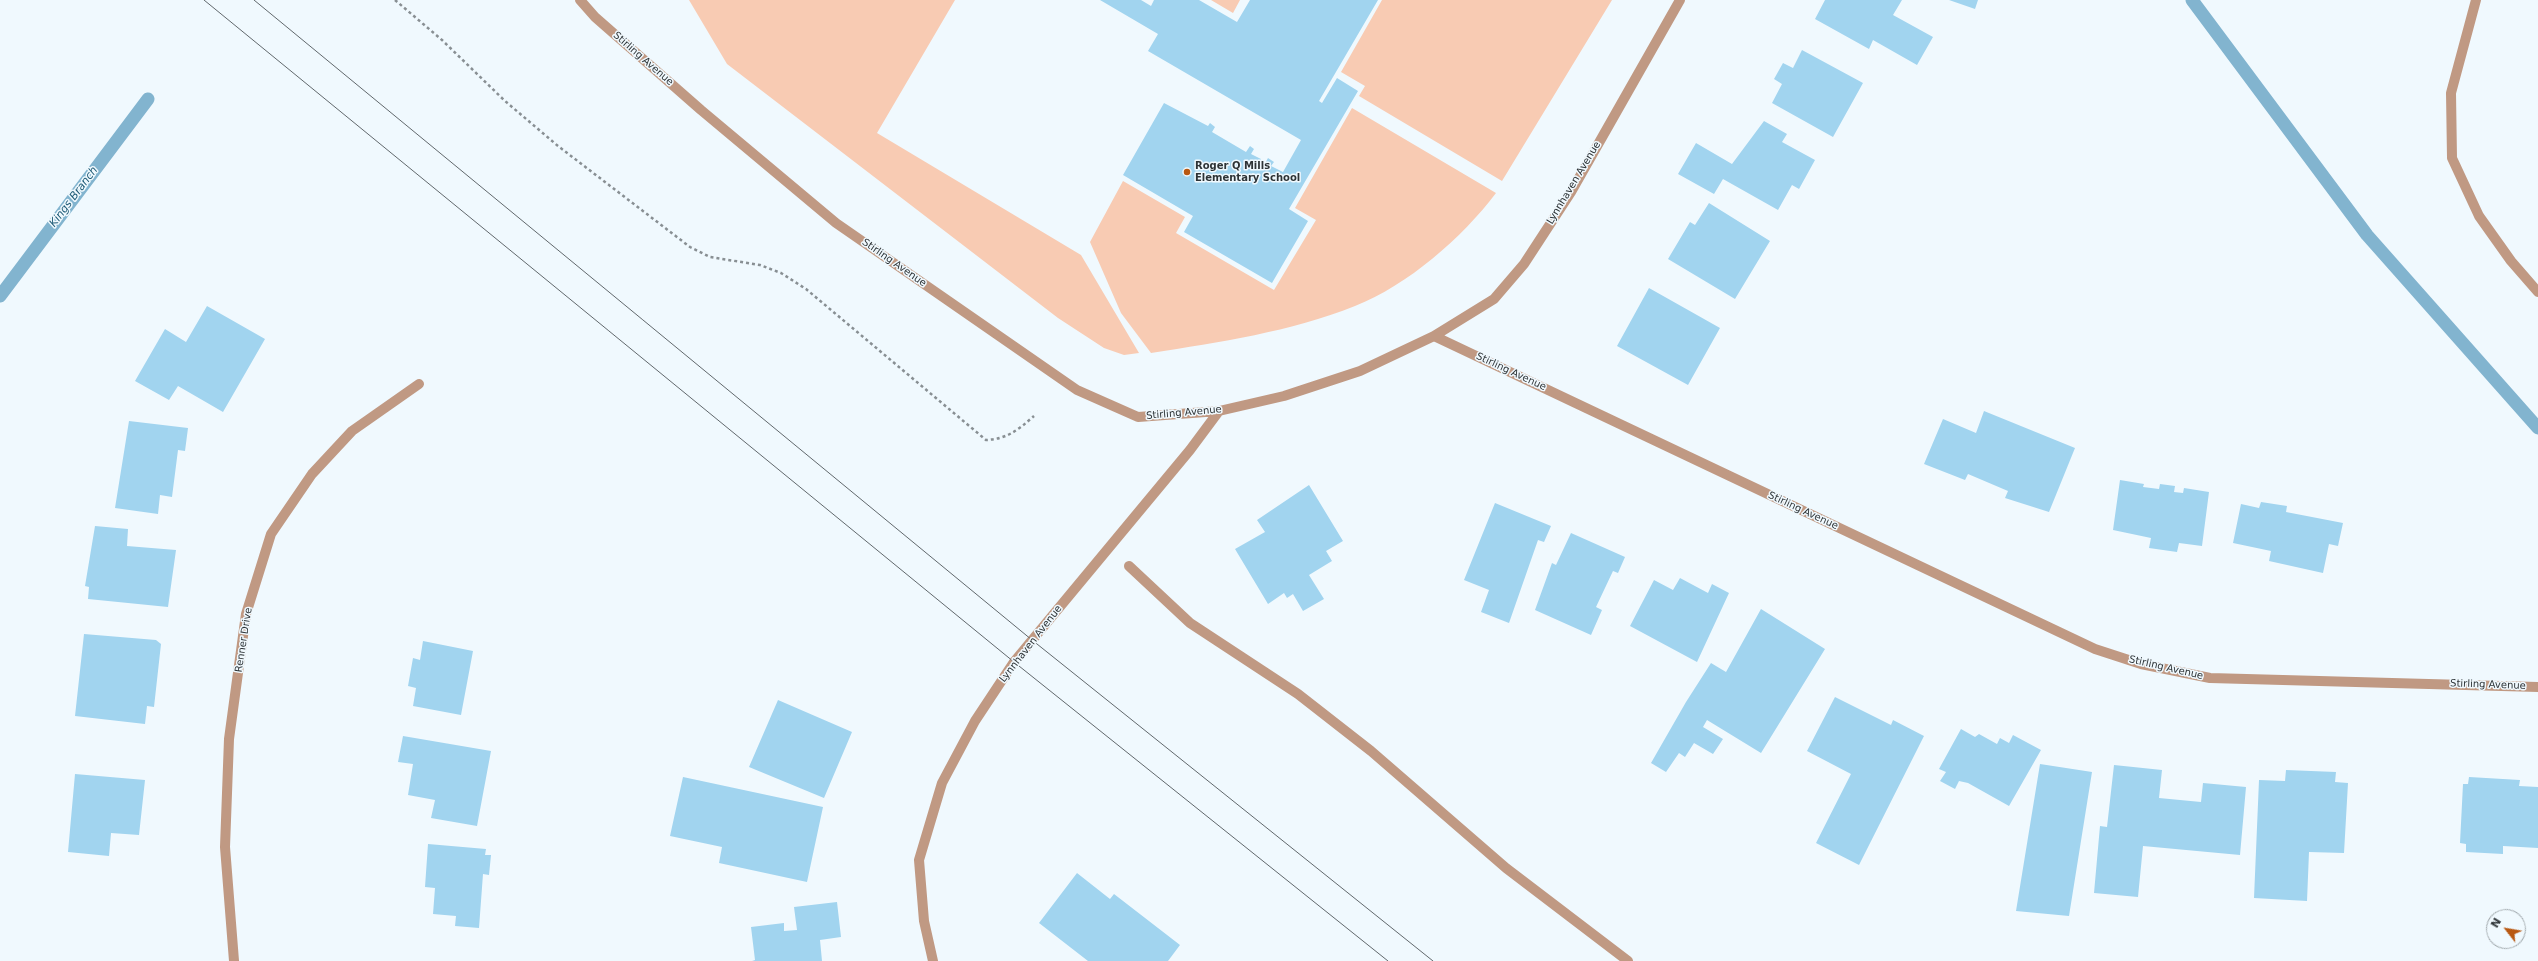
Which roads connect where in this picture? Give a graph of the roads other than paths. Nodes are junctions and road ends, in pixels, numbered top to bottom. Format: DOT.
graph roads {
  1 [pos="580,0"];
  2 [pos="1680,0"];
  3 [pos="2476,0"];
  4 [pos="2538,292"];
  5 [pos="1434,336"];
  6 [pos="420,384"];
  7 [pos="1219,411"];
  8 [pos="1129,566"];
  9 [pos="2538,687"];
  10 [pos="234,961"];
  11 [pos="933,961"];
  12 [pos="1628,961"];
  1 -- 7 [label="street, Stirling Avenue"];
  2 -- 5 [label="street, Lynnhaven Avenue"];
  3 -- 4 [label="street"];
  5 -- 7 [label="street, Stirling Avenue"];
  5 -- 9 [label="street, Stirling Avenue"];
  6 -- 10 [label="street, Renner Drive"];
  7 -- 11 [label="street, Lynnhaven Avenue"];
  8 -- 12 [label="street"];
}
